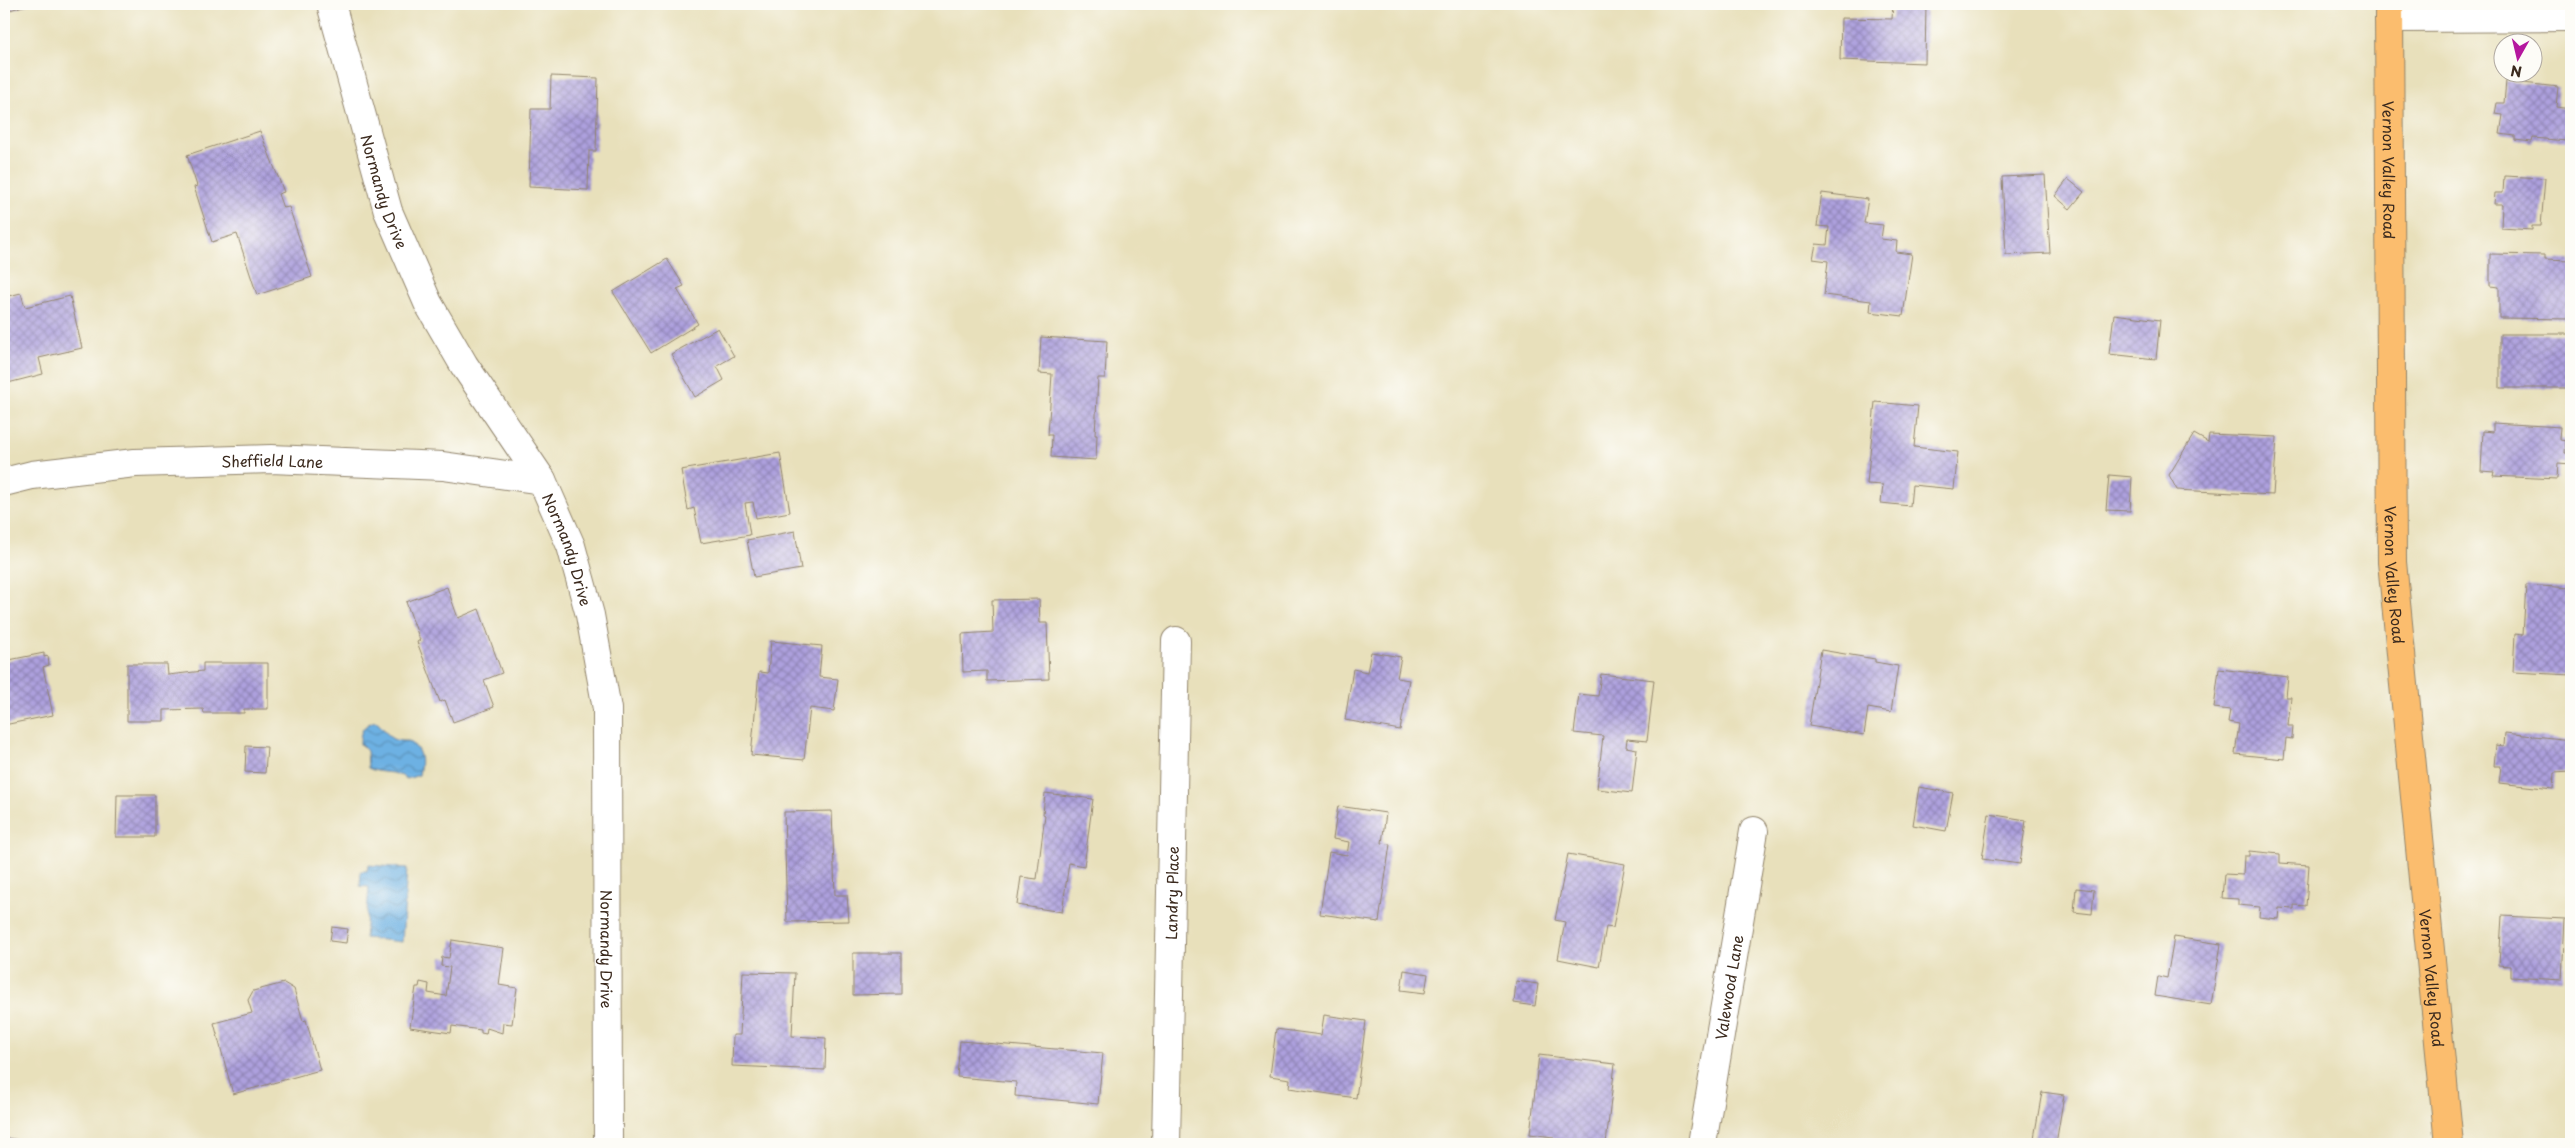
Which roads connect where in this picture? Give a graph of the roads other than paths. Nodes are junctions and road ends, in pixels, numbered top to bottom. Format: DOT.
graph roads {
  1 [pos="331,4"];
  2 [pos="2389,11"];
  3 [pos="2571,17"];
  4 [pos="542,480"];
  5 [pos="4,482"];
  6 [pos="1176,641"];
  7 [pos="1754,831"];
  8 [pos="608,1144"];
  9 [pos="1166,1144"];
  10 [pos="1702,1144"];
  11 [pos="2449,1144"];
  1 -- 4 [label="street, Normandy Drive"];
  2 -- 3 [label="street"];
  2 -- 11 [label="main road, Vernon Valley Road"];
  4 -- 5 [label="street, Sheffield Lane"];
  4 -- 8 [label="street, Normandy Drive"];
  6 -- 9 [label="street, Landry Place"];
  7 -- 10 [label="street, Valewood Lane"];
}
